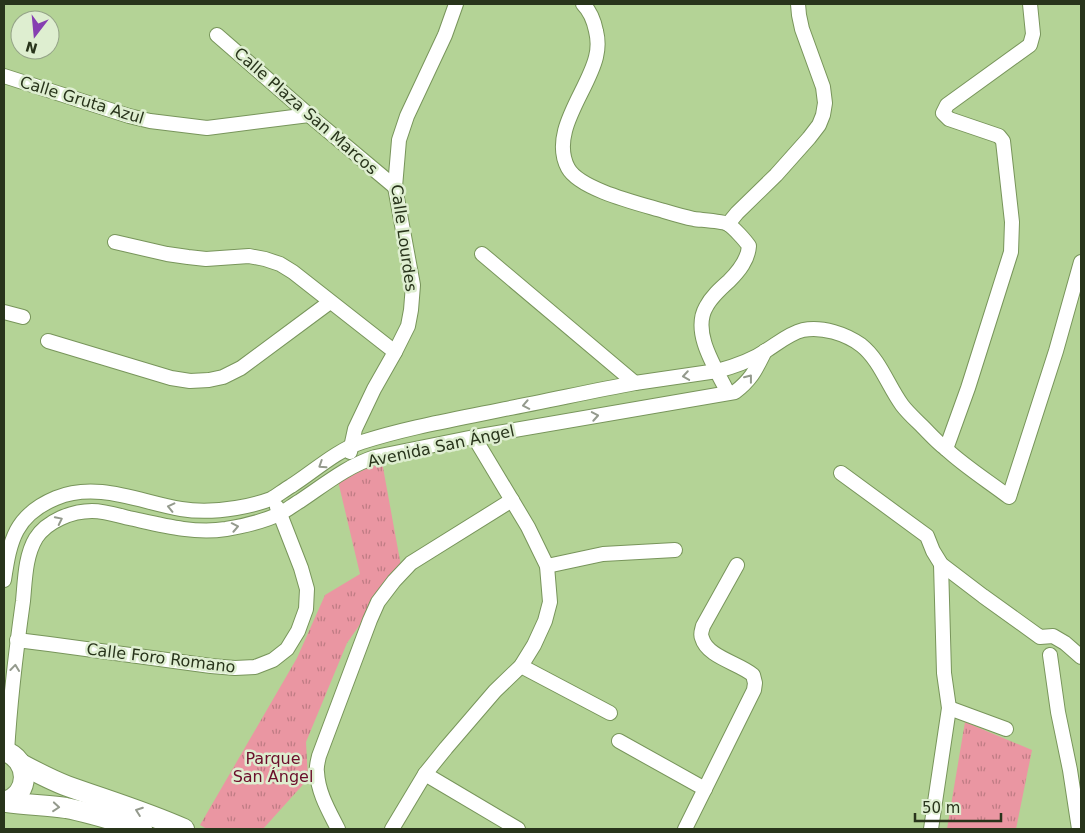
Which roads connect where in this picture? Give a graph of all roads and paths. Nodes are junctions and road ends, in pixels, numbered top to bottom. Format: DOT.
graph roads {
  1 [pos="456,4"];
  2 [pos="583,4"];
  3 [pos="798,4"];
  4 [pos="1030,4"];
  5 [pos="217,34"];
  6 [pos="4,76"];
  7 [pos="309,115"];
  8 [pos="395,187"];
  9 [pos="728,224"];
  10 [pos="115,242"];
  11 [pos="482,254"];
  12 [pos="1081,262"];
  13 [pos="330,302"];
  14 [pos="4,312"];
  15 [pos="23,317"];
  16 [pos="48,341"];
  17 [pos="765,351"];
  18 [pos="395,352"];
  19 [pos="717,371"];
  20 [pos="635,383"];
  21 [pos="728,393"];
  22 [pos="474,437"];
  23 [pos="351,445"];
  24 [pos="946,449"];
  25 [pos="346,470"];
  26 [pos="841,473"];
  27 [pos="272,498"];
  28 [pos="512,500"];
  29 [pos="280,514"];
  30 [pos="6,550"];
  31 [pos="675,550"];
  32 [pos="29,556"];
  33 [pos="941,564"];
  34 [pos="737,565"];
  35 [pos="546,566"];
  36 [pos="4,580"];
  37 [pos="17,640"];
  38 [pos="1050,654"];
  39 [pos="1081,657"];
  40 [pos="521,666"];
  41 [pos="949,708"];
  42 [pos="610,712"];
  43 [pos="1006,729"];
  44 [pos="620,741"];
  45 [pos="11,756"];
  46 [pos="1070,770"];
  47 [pos="425,774"];
  48 [pos="1081,778"];
  49 [pos="705,789"];
  50 [pos="5,802"];
  51 [pos="142,829"];
  52 [pos="184,829"];
  53 [pos="338,829"];
  54 [pos="392,829"];
  55 [pos="518,829"];
  56 [pos="685,829"];
  57 [pos="931,829"];
  58 [pos="1079,829"];
  1 -- 8 [label="street, Calle Lourdes"];
  2 -- 9 [label="street"];
  3 -- 9 [label="street"];
  4 -- 24 [label="street"];
  5 -- 7 [label="street, Calle Plaza San Marcos"];
  6 -- 7 [label="street, Calle Gruta Azul"];
  7 -- 8 [label="street, Calle Plaza San Marcos"];
  8 -- 18 [label="street, Calle Lourdes"];
  9 -- 19 [label="street"];
  10 -- 13 [label="street"];
  11 -- 20 [label="street"];
  12 -- 24 [label="street, Avenida San Ángel"];
  13 -- 16 [label="street"];
  13 -- 18 [label="street"];
  14 -- 15 [label="street"];
  17 -- 19 [label="street, Avenida San Ángel"];
  21 -- 17 [label="street, Avenida San Ángel, one-way"];
  17 -- 24 [label="street, Avenida San Ángel"];
  18 -- 23 [label="street, Calle Lourdes"];
  19 -- 20 [label="street, Avenida San Ángel, one-way"];
  19 -- 21 [label="street"];
  20 -- 23 [label="street, Avenida San Ángel, one-way"];
  22 -- 21 [label="street, Avenida San Ángel, one-way"];
  22 -- 25 [label="street, Avenida San Ángel"];
  22 -- 28 [label="street"];
  23 -- 25 [label="street, Calle Lourdes"];
  23 -- 27 [label="street, Avenida San Ángel, one-way"];
  25 -- 29 [label="street, Avenida San Ángel"];
  26 -- 33 [label="street"];
  27 -- 29 [label="street, Calle Foro Romano"];
  27 -- 30 [label="street, Avenida San Ángel, one-way"];
  28 -- 35 [label="street"];
  28 -- 53 [label="street"];
  32 -- 29 [label="street, Avenida San Ángel, one-way"];
  29 -- 37 [label="street, Calle Foro Romano"];
  30 -- 32 [label="street"];
  30 -- 36 [label="street, Avenida San Ángel"];
  31 -- 35 [label="street"];
  32 -- 37 [label="street, Avenida San Ángel"];
  33 -- 39 [label="street"];
  33 -- 41 [label="street"];
  34 -- 49 [label="street"];
  35 -- 40 [label="street"];
  45 -- 37 [label="street, Avenida San Ángel, one-way"];
  38 -- 46 [label="street"];
  40 -- 42 [label="street"];
  40 -- 47 [label="street"];
  41 -- 43 [label="street"];
  41 -- 57 [label="street"];
  44 -- 49 [label="street"];
  45 -- 50 [label="street"];
  52 -- 45 [label="street, one-way"];
  46 -- 48 [label="street"];
  46 -- 58 [label="street"];
  47 -- 54 [label="street"];
  47 -- 55 [label="street"];
  49 -- 56 [label="street"];
  50 -- 51 [label="street, one-way"];
}
